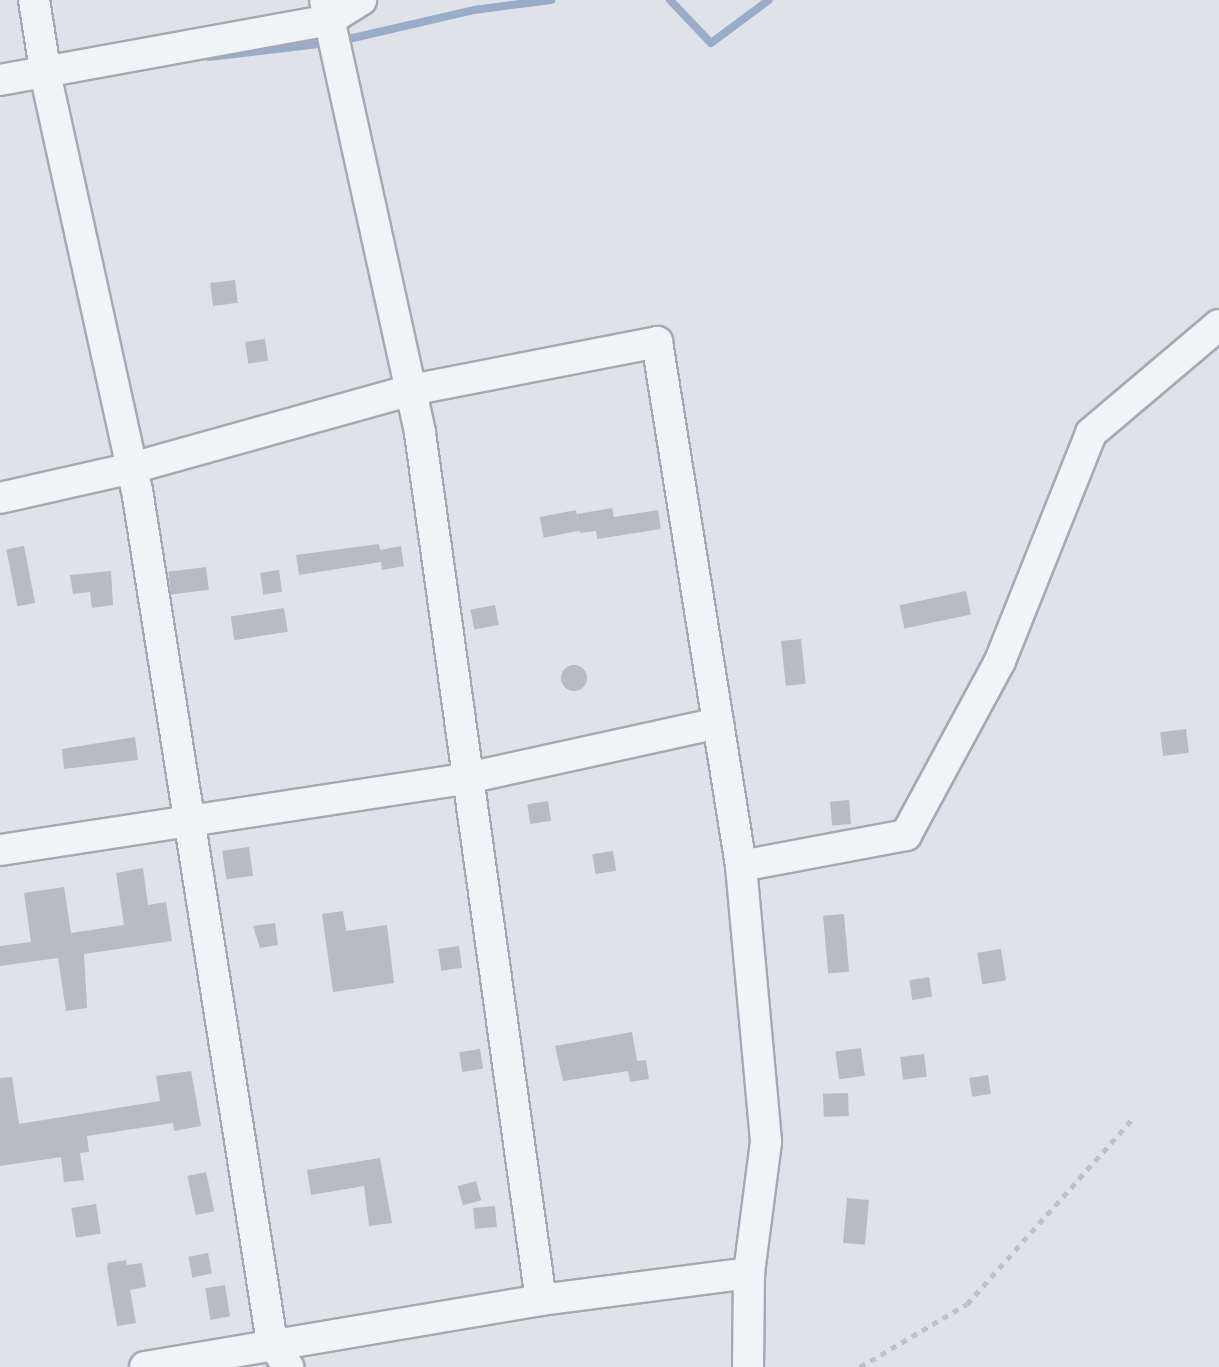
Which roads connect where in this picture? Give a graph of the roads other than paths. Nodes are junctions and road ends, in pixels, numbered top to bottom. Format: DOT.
graph roads {
  1 [pos="34,0"];
  2 [pos="361,0"];
  3 [pos="327,10"];
  4 [pos="46,74"];
  5 [pos="0,80"];
  6 [pos="1219,325"];
  7 [pos="411,390"];
  8 [pos="132,468"];
  9 [pos="0,498"];
  10 [pos="718,723"];
  11 [pos="468,778"];
  12 [pos="190,822"];
  13 [pos="0,850"];
  14 [pos="741,866"];
  15 [pos="749,1273"];
  16 [pos="541,1300"];
  17 [pos="280,1355"];
  18 [pos="145,1367"];
  19 [pos="748,1367"];
  1 -- 4 [label="street"];
  2 -- 3 [label="street"];
  3 -- 4 [label="street"];
  3 -- 7 [label="street"];
  4 -- 5 [label="street"];
  4 -- 8 [label="street"];
  6 -- 14 [label="street"];
  7 -- 8 [label="street"];
  7 -- 10 [label="street"];
  7 -- 11 [label="street"];
  8 -- 9 [label="street"];
  8 -- 12 [label="street"];
  10 -- 11 [label="street"];
  10 -- 14 [label="street"];
  11 -- 12 [label="street"];
  11 -- 16 [label="street"];
  12 -- 13 [label="street"];
  12 -- 17 [label="street"];
  14 -- 15 [label="street"];
  15 -- 16 [label="street"];
  15 -- 19 [label="street"];
  16 -- 17 [label="street"];
  17 -- 18 [label="street"];
}
